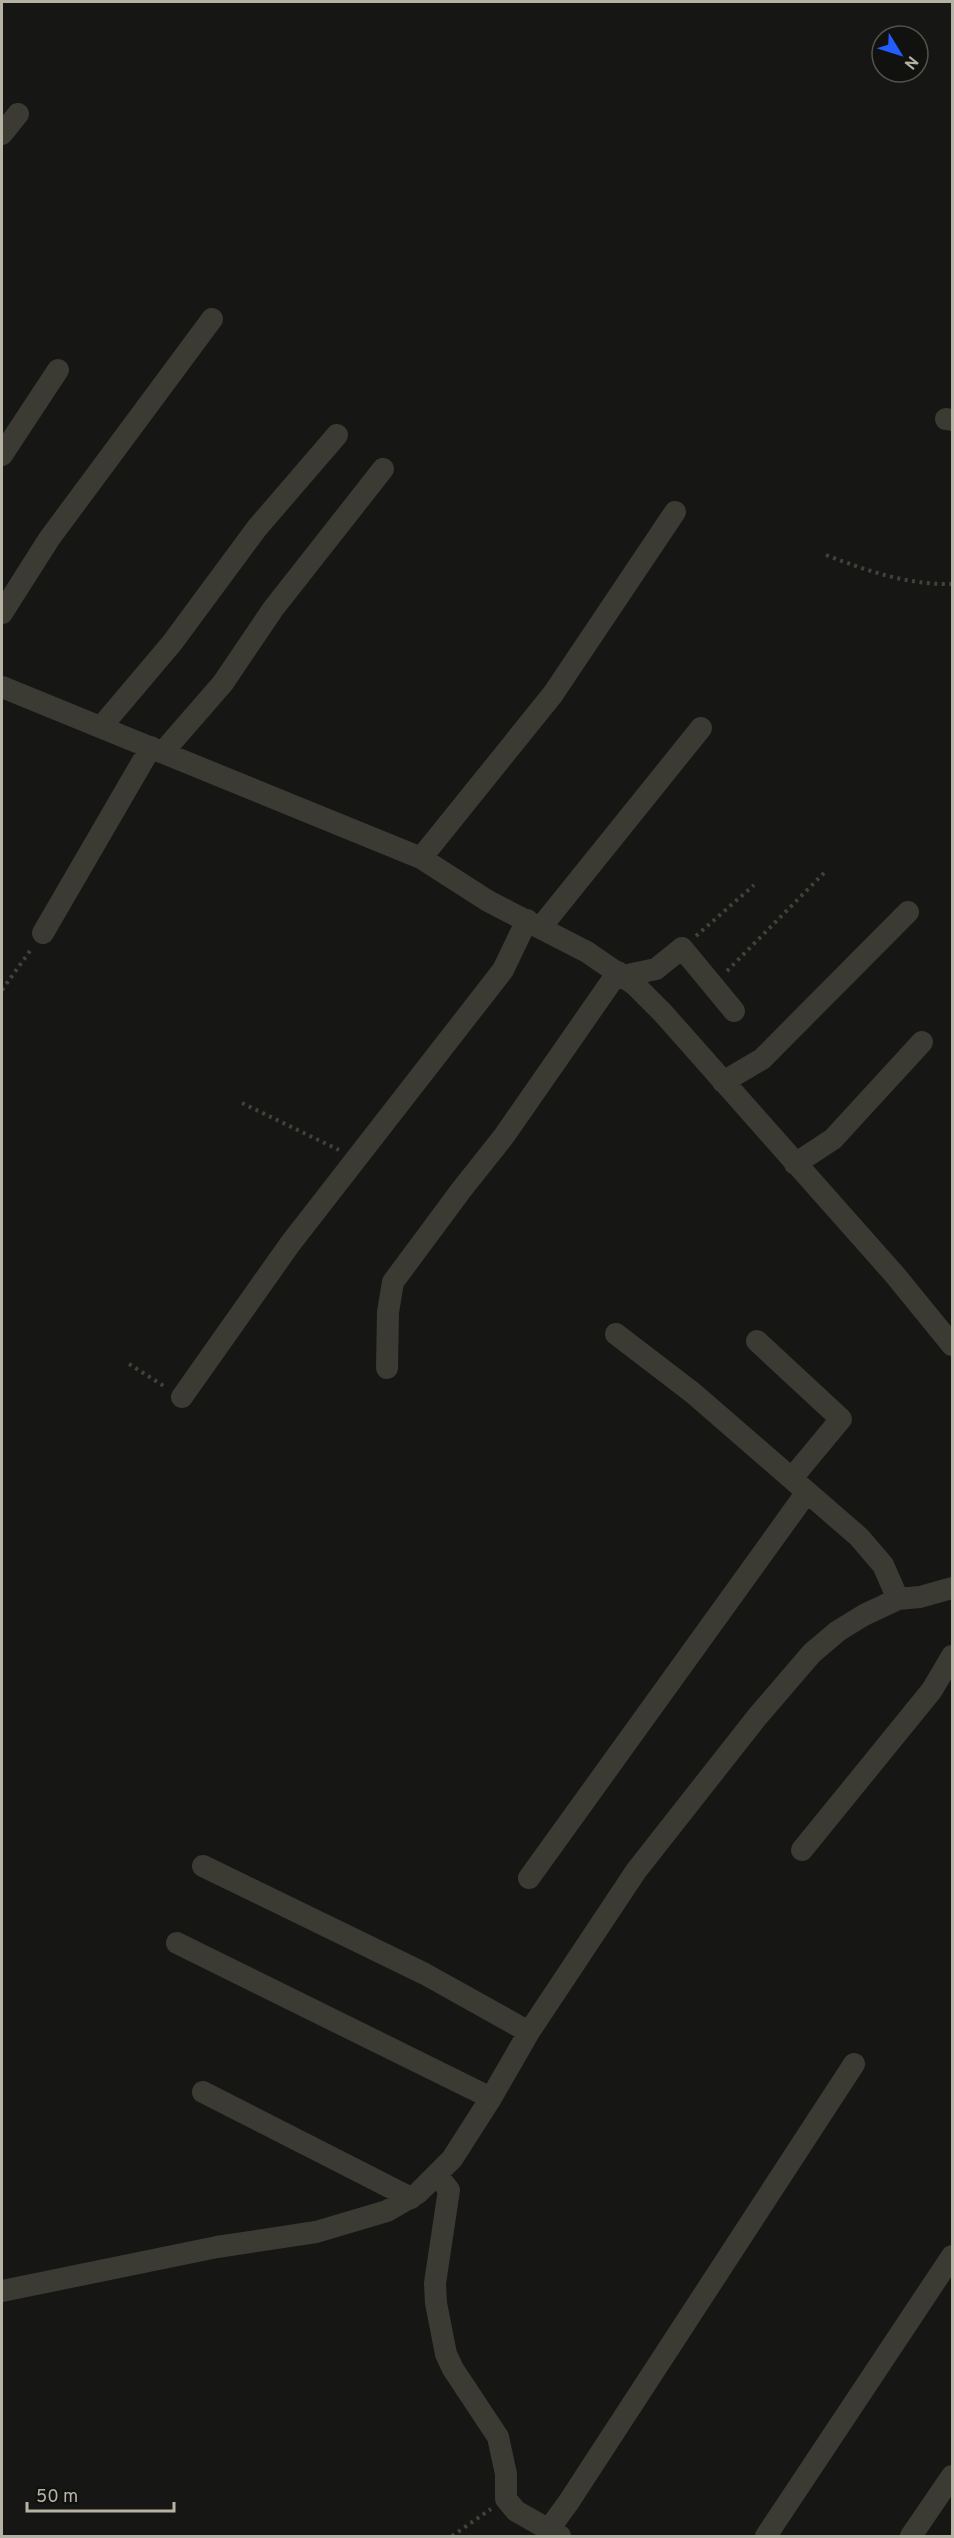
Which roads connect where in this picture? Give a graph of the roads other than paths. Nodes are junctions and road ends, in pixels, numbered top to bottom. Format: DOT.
graph roads {
  1 [pos="18,114"];
  2 [pos="2,134"];
  3 [pos="212,319"];
  4 [pos="58,370"];
  5 [pos="337,435"];
  6 [pos="2,455"];
  7 [pos="383,469"];
  8 [pos="675,512"];
  9 [pos="2,613"];
  10 [pos="2,687"];
  11 [pos="101,727"];
  12 [pos="701,728"];
  13 [pos="157,750"];
  14 [pos="421,858"];
  15 [pos="908,912"];
  16 [pos="534,923"];
  17 [pos="43,933"];
  18 [pos="620,974"];
  19 [pos="734,1011"];
  20 [pos="922,1042"];
  21 [pos="723,1082"];
  22 [pos="795,1164"];
  23 [pos="616,1334"];
  24 [pos="757,1341"];
  25 [pos="952,1345"];
  26 [pos="387,1368"];
  27 [pos="182,1397"];
  28 [pos="800,1485"];
  29 [pos="952,1588"];
  30 [pos="898,1599"];
  31 [pos="952,1656"];
  32 [pos="802,1850"];
  33 [pos="203,1866"];
  34 [pos="529,1878"];
  35 [pos="177,1942"];
  36 [pos="529,2032"];
  37 [pos="854,2064"];
  38 [pos="203,2092"];
  39 [pos="491,2098"];
  40 [pos="437,2175"];
  41 [pos="411,2198"];
  42 [pos="952,2256"];
  43 [pos="2,2291"];
  44 [pos="952,2476"];
  45 [pos="554,2533"];
  46 [pos="766,2536"];
  47 [pos="911,2536"];
  1 -- 2 [label="street"];
  3 -- 9 [label="street"];
  4 -- 6 [label="street"];
  5 -- 11 [label="street"];
  7 -- 13 [label="street"];
  8 -- 14 [label="street"];
  10 -- 11 [label="street"];
  11 -- 13 [label="street"];
  12 -- 16 [label="street"];
  13 -- 14 [label="street"];
  13 -- 17 [label="street"];
  14 -- 16 [label="street"];
  15 -- 21 [label="street"];
  16 -- 18 [label="street"];
  16 -- 27 [label="street"];
  18 -- 19 [label="street"];
  18 -- 21 [label="street"];
  18 -- 26 [label="street"];
  20 -- 22 [label="street"];
  21 -- 22 [label="street"];
  22 -- 25 [label="street"];
  23 -- 28 [label="street"];
  24 -- 28 [label="street"];
  28 -- 30 [label="street"];
  28 -- 34 [label="street"];
  29 -- 30 [label="street"];
  30 -- 36 [label="street"];
  31 -- 32 [label="street"];
  33 -- 36 [label="street"];
  35 -- 39 [label="street"];
  36 -- 39 [label="street"];
  37 -- 45 [label="street"];
  38 -- 41 [label="street"];
  39 -- 40 [label="street"];
  40 -- 41 [label="street"];
  40 -- 45 [label="street"];
  41 -- 43 [label="street"];
  42 -- 46 [label="street"];
  44 -- 47 [label="street"];
}
